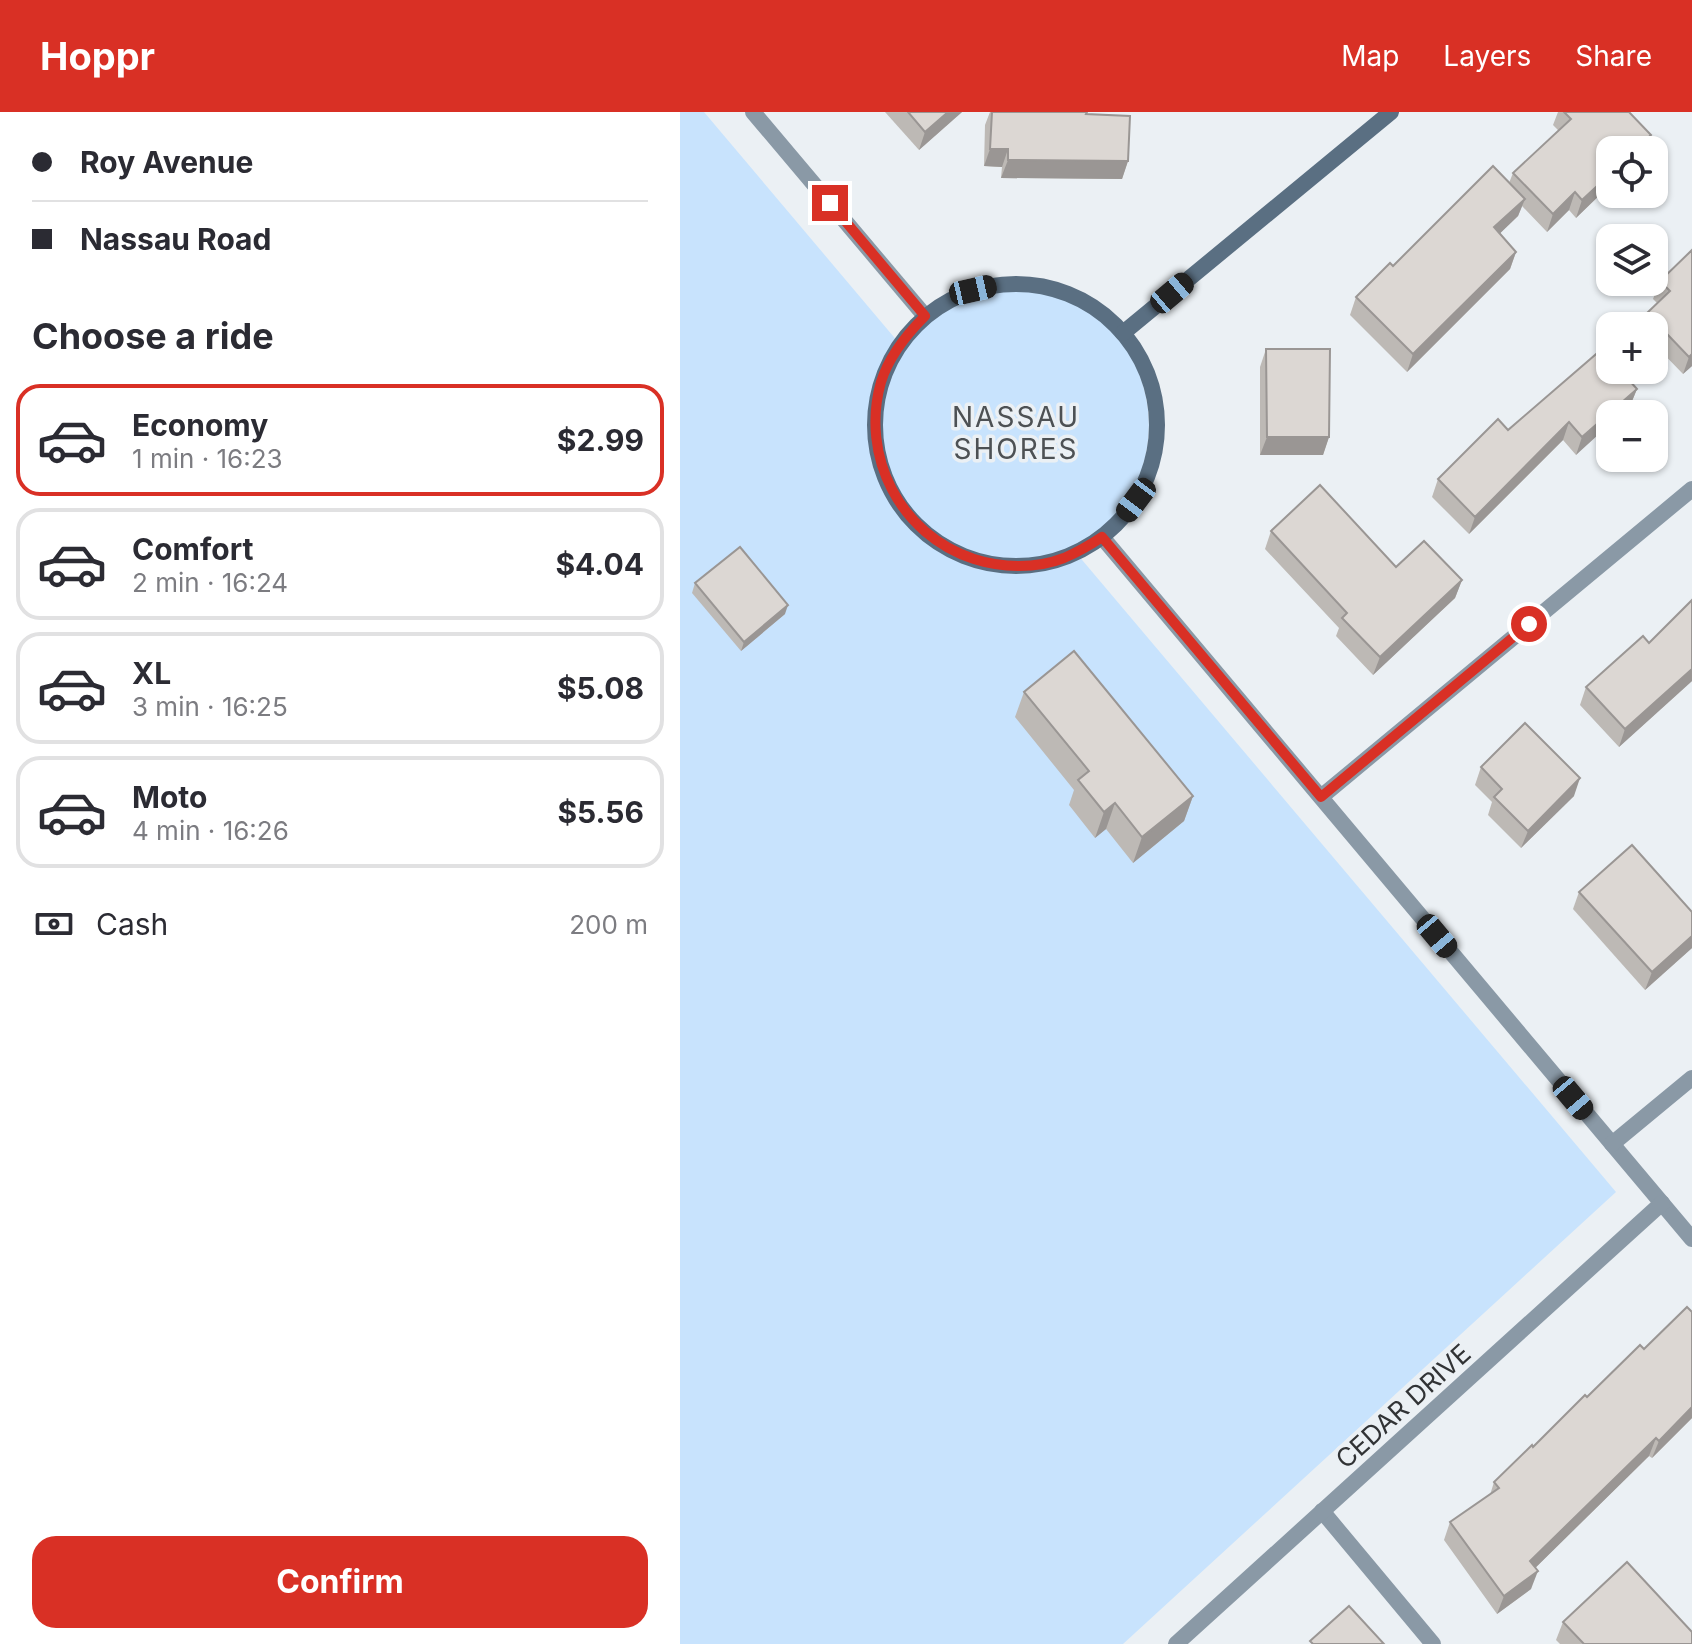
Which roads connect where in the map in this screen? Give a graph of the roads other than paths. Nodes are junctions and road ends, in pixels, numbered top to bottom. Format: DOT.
graph roads {
  1 [pos="753,112"];
  2 [pos="1391,112"];
  3 [pos="925,316"];
  4 [pos="1123,333"];
  5 [pos="1692,489"];
  6 [pos="1102,537"];
  7 [pos="1321,797"];
  8 [pos="1692,1078"];
  9 [pos="1612,1144"];
  10 [pos="1662,1203"];
  11 [pos="1692,1239"];
  12 [pos="1322,1511"];
  13 [pos="1176,1644"];
  14 [pos="1433,1644"];
  1 -- 3 [label="street"];
  2 -- 4 [label="street"];
  3 -- 4 [label="street"];
  3 -- 6 [label="street"];
  4 -- 6 [label="street"];
  5 -- 7 [label="street"];
  6 -- 7 [label="street"];
  7 -- 9 [label="street"];
  8 -- 9 [label="street"];
  9 -- 10 [label="street"];
  10 -- 11 [label="street"];
  10 -- 12 [label="street, CEDAR DRIVE"];
  12 -- 13 [label="street, CEDAR DRIVE"];
  12 -- 14 [label="street"];
}
